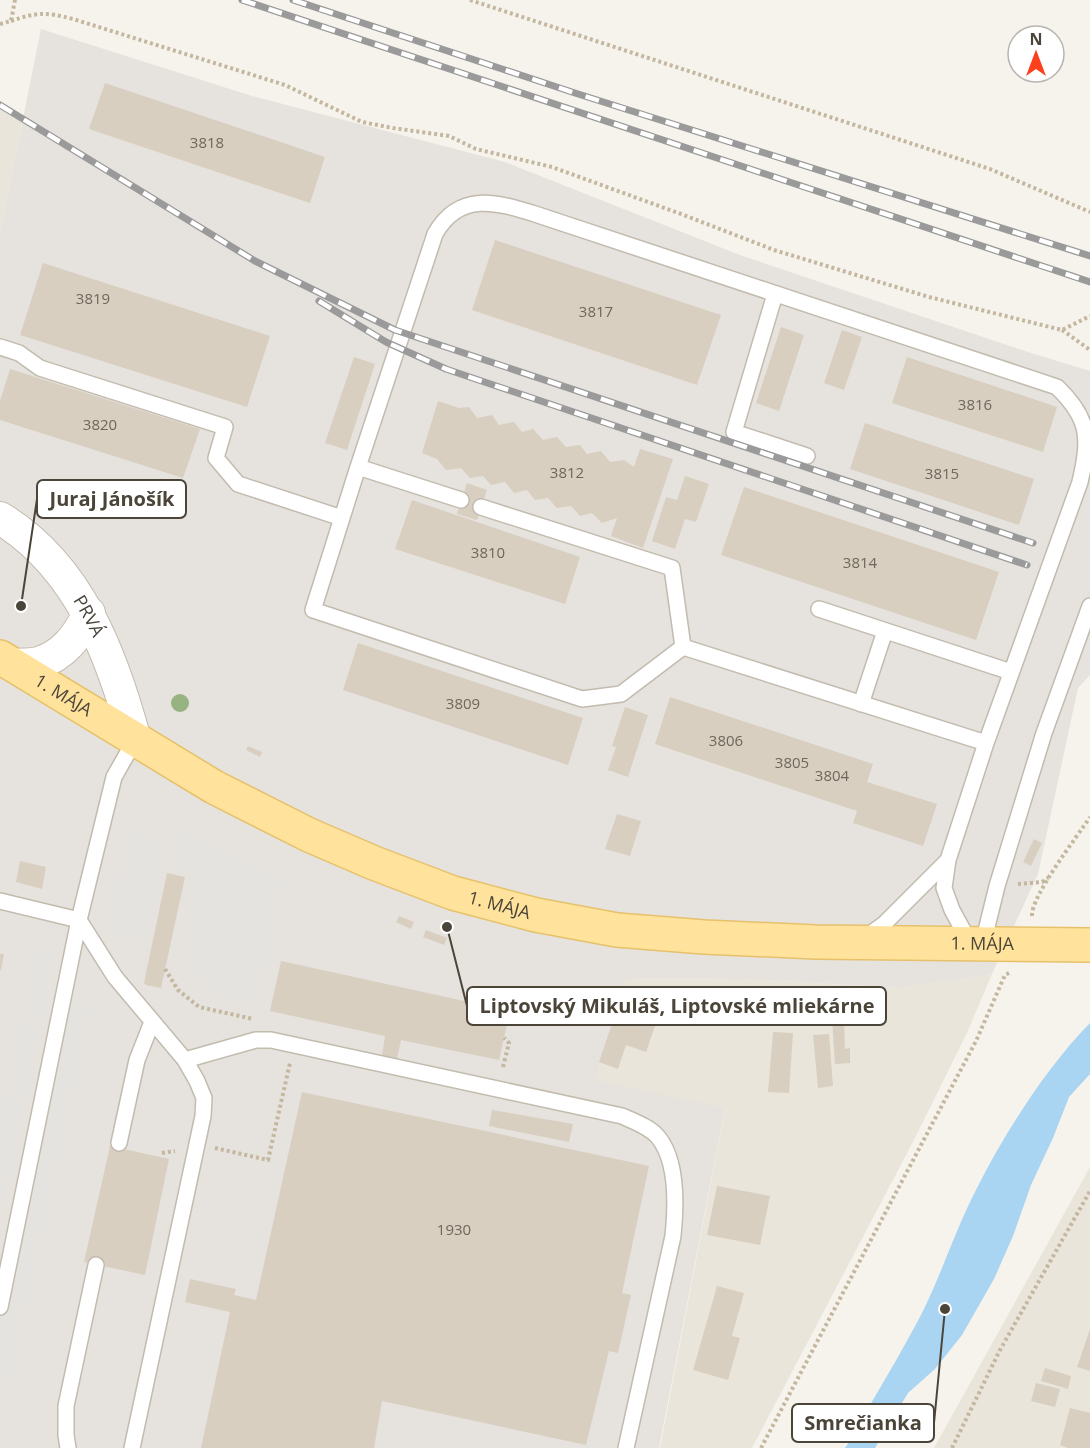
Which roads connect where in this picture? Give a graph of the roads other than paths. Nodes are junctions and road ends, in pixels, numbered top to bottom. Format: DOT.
graph roads {
  1 [pos="775,294"];
  2 [pos="0,347"];
  3 [pos="807,456"];
  4 [pos="358,467"];
  5 [pos="1085,483"];
  6 [pos="461,500"];
  7 [pos="481,507"];
  8 [pos="0,518"];
  9 [pos="342,518"];
  10 [pos="1090,606"];
  11 [pos="819,609"];
  12 [pos="89,613"];
  13 [pos="1086,628"];
  14 [pos="885,631"];
  15 [pos="683,647"];
  16 [pos="8,661"];
  17 [pos="1011,672"];
  18 [pos="861,704"];
  19 [pos="135,740"];
  20 [pos="986,743"];
  21 [pos="948,860"];
  22 [pos="0,901"];
  23 [pos="79,920"];
  24 [pos="859,942"];
  25 [pos="977,943"];
  26 [pos="1090,945"];
  27 [pos="152,1022"];
  28 [pos="185,1060"];
  29 [pos="119,1143"];
  30 [pos="96,1265"];
  31 [pos="0,1306"];
  32 [pos="69,1448"];
  33 [pos="132,1448"];
  34 [pos="626,1448"];
  1 -- 3 [label="lane"];
  1 -- 4 [label="lane"];
  1 -- 5 [label="lane"];
  2 -- 9 [label="lane"];
  4 -- 6 [label="lane"];
  4 -- 9 [label="lane"];
  5 -- 17 [label="lane"];
  7 -- 15 [label="lane"];
  8 -- 12 [label="street, PRVÁ"];
  9 -- 15 [label="lane"];
  10 -- 13 [label="lane"];
  11 -- 14 [label="lane"];
  12 -- 16 [label="street"];
  12 -- 19 [label="street, PRVÁ"];
  13 -- 25 [label="lane"];
  14 -- 17 [label="lane"];
  14 -- 18 [label="lane"];
  15 -- 18 [label="lane"];
  16 -- 19 [label="main road, 1. MÁJA"];
  17 -- 20 [label="lane"];
  18 -- 20 [label="lane"];
  19 -- 23 [label="lane"];
  19 -- 24 [label="main road, 1. MÁJA"];
  20 -- 21 [label="lane"];
  21 -- 24 [label="lane"];
  21 -- 25 [label="lane"];
  22 -- 23 [label="lane"];
  23 -- 27 [label="lane"];
  23 -- 31 [label="lane"];
  24 -- 25 [label="main road, 1. MÁJA"];
  25 -- 26 [label="main road, 1. MÁJA"];
  27 -- 28 [label="lane"];
  27 -- 29 [label="lane"];
  28 -- 33 [label="lane"];
  28 -- 34 [label="lane"];
  30 -- 32 [label="lane"];
}
